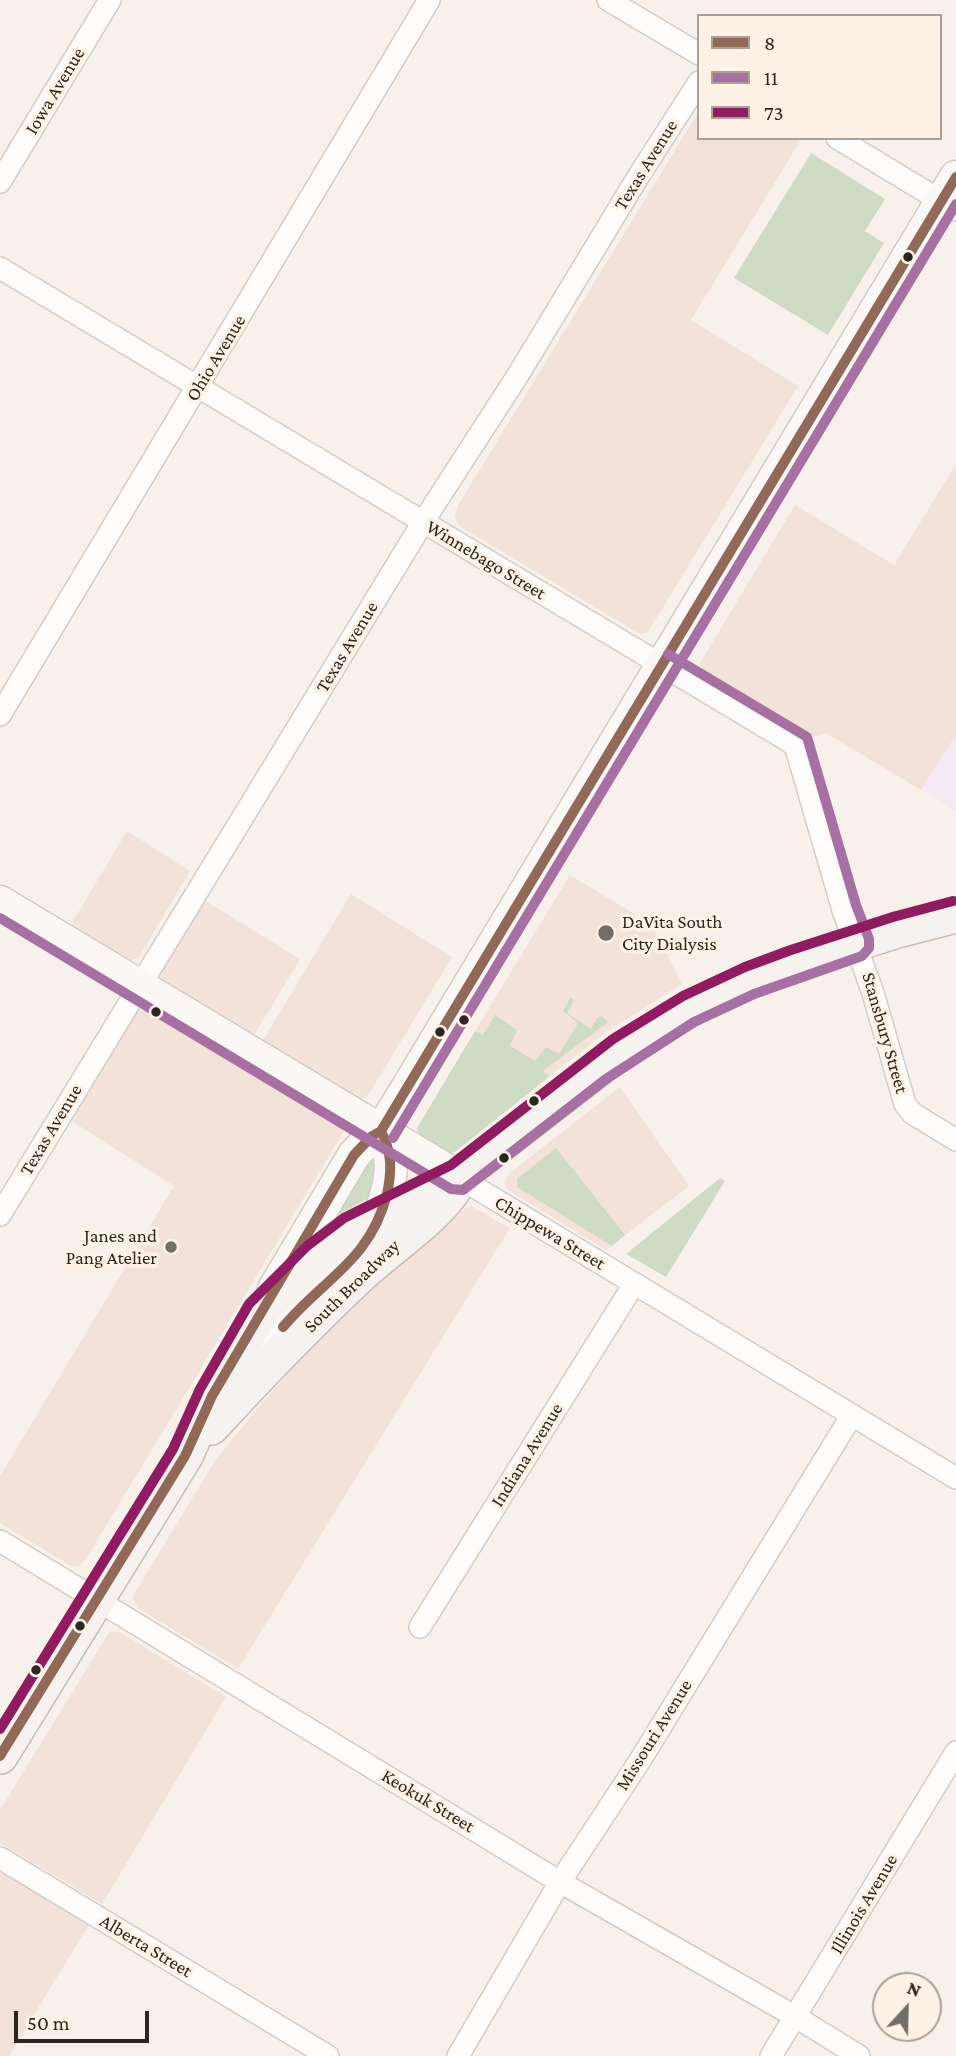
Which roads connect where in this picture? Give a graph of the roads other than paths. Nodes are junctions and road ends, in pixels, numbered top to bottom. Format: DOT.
graph roads {
  1 [pos="110,0"];
  2 [pos="429,0"];
  3 [pos="608,0"];
  4 [pos="697,53"];
  5 [pos="697,85"];
  6 [pos="841,140"];
  7 [pos="0,182"];
  8 [pos="951,196"];
  9 [pos="0,268"];
  10 [pos="198,387"];
  11 [pos="424,522"];
  12 [pos="662,666"];
  13 [pos="0,715"];
  14 [pos="0,902"];
  15 [pos="956,915"];
  16 [pos="856,943"];
  17 [pos="138,986"];
  18 [pos="381,1131"];
  19 [pos="956,1140"];
  20 [pos="458,1177"];
  21 [pos="380,1214"];
  22 [pos="0,1215"];
  23 [pos="634,1284"];
  24 [pos="261,1311"];
  25 [pos="260,1374"];
  26 [pos="852,1415"];
  27 [pos="185,1456"];
  28 [pos="956,1478"];
  29 [pos="0,1541"];
  30 [pos="95,1600"];
  31 [pos="419,1627"];
  32 [pos="956,1752"];
  33 [pos="0,1756"];
  34 [pos="0,1858"];
  35 [pos="560,1882"];
  36 [pos="796,2017"];
  37 [pos="328,2056"];
  38 [pos="458,2056"];
  39 [pos="771,2056"];
  40 [pos="859,2056"];
  1 -- 7 [label="street, Iowa Avenue"];
  2 -- 10 [label="street, Ohio Avenue"];
  3 -- 4 [label="street"];
  5 -- 11 [label="street, Texas Avenue"];
  6 -- 8 [label="street"];
  8 -- 12 [label="main road"];
  9 -- 10 [label="street, Winnebago Street"];
  10 -- 11 [label="street, Winnebago Street"];
  10 -- 13 [label="street, Ohio Avenue"];
  11 -- 12 [label="street, Winnebago Street"];
  11 -- 17 [label="street, Texas Avenue"];
  12 -- 16 [label="street, Winnebago Street"];
  12 -- 18 [label="main road"];
  14 -- 17 [label="main road, Chippewa Street"];
  15 -- 16 [label="main road, South Broadway"];
  16 -- 19 [label="street, Stansbury Street"];
  16 -- 20 [label="main road, South Broadway"];
  17 -- 18 [label="main road, Chippewa Street"];
  17 -- 22 [label="street, Texas Avenue"];
  18 -- 20 [label="main road, Chippewa Street"];
  18 -- 21 [label="main road"];
  18 -- 24 [label="main road"];
  20 -- 21 [label="main road, South Broadway"];
  20 -- 23 [label="street, Chippewa Street"];
  20 -- 25 [label="main road, South Broadway"];
  21 -- 24 [label="main road, South Broadway"];
  21 -- 25 [label="main road"];
  23 -- 26 [label="street, Chippewa Street"];
  23 -- 31 [label="street, Indiana Avenue"];
  24 -- 27 [label="main road, South Broadway"];
  25 -- 27 [label="main road, South Broadway"];
  26 -- 28 [label="street, Chippewa Street"];
  26 -- 35 [label="street, Missouri Avenue"];
  27 -- 30 [label="main road, South Broadway"];
  29 -- 30 [label="street, Keokuk Street"];
  30 -- 33 [label="main road, South Broadway"];
  30 -- 35 [label="street, Keokuk Street"];
  32 -- 36 [label="street, Illinois Avenue"];
  34 -- 37 [label="street, Alberta Street"];
  35 -- 36 [label="street, Keokuk Street"];
  35 -- 38 [label="street, Missouri Avenue"];
  36 -- 39 [label="street, Illinois Avenue"];
  36 -- 40 [label="street, Keokuk Street"];
}
